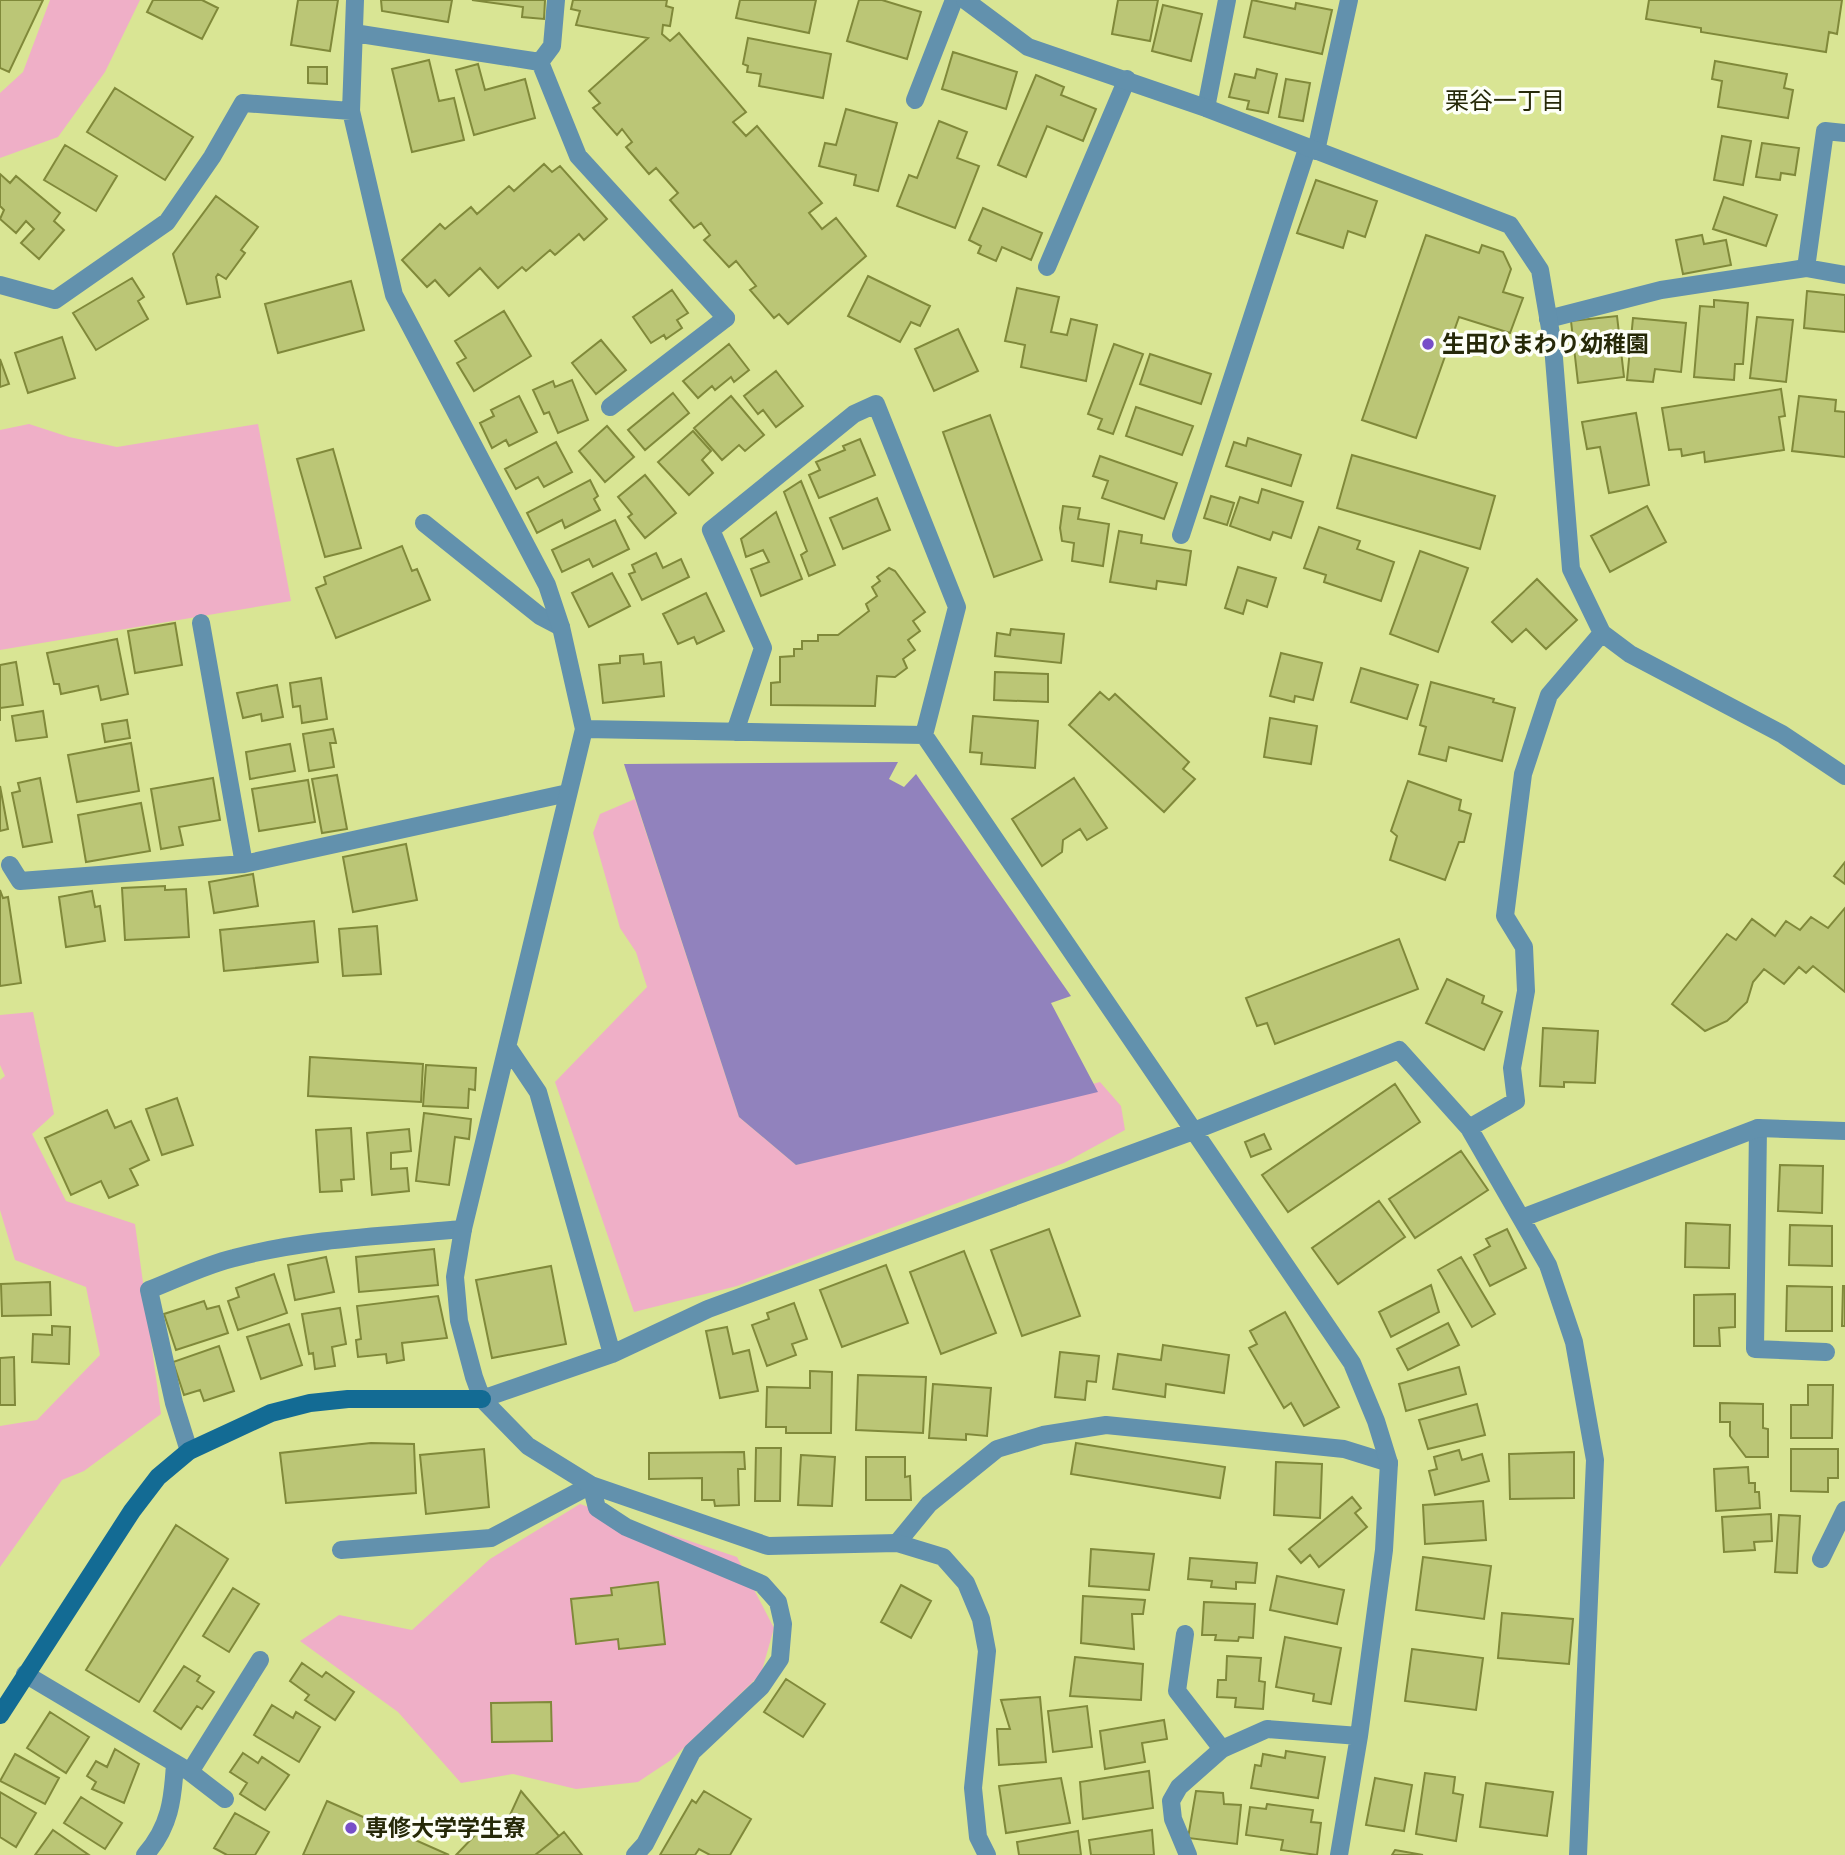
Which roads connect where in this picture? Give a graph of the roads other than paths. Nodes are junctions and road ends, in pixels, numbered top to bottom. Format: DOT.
graph roads {
  1 [pos="355,0"];
  2 [pos="556,0"];
  3 [pos="954,0"];
  4 [pos="965,0"];
  5 [pos="1227,0"];
  6 [pos="1349,0"];
  7 [pos="981,6"];
  8 [pos="354,33"];
  9 [pos="540,62"];
  10 [pos="1127,79"];
  11 [pos="915,100"];
  12 [pos="1206,108"];
  13 [pos="351,111"];
  14 [pos="1845,133"];
  15 [pos="1312,150"];
  16 [pos="1047,267"];
  17 [pos="1806,268"];
  18 [pos="1845,275"];
  19 [pos="0,285"];
  20 [pos="1548,319"];
  21 [pos="610,407"];
  22 [pos="424,523"];
  23 [pos="1181,535"];
  24 [pos="201,624"];
  25 [pos="561,627"];
  26 [pos="1602,633"];
  27 [pos="584,729"];
  28 [pos="735,732"];
  29 [pos="924,735"];
  30 [pos="1845,776"];
  31 [pos="568,793"];
  32 [pos="244,864"];
  33 [pos="10,865"];
  34 [pos="509,1049"];
  35 [pos="1469,1128"];
  36 [pos="1758,1128"];
  37 [pos="1196,1130"];
  38 [pos="1845,1131"];
  39 [pos="1522,1218"];
  40 [pos="463,1229"];
  41 [pos="1826,1352"];
  42 [pos="612,1354"];
  43 [pos="482,1399"];
  44 [pos="189,1451"];
  45 [pos="1389,1463"];
  46 [pos="591,1485"];
  47 [pos="1845,1510"];
  48 [pos="898,1543"];
  49 [pos="341,1550"];
  50 [pos="1821,1559"];
  51 [pos="1185,1634"];
  52 [pos="260,1660"];
  53 [pos="25,1674"];
  54 [pos="0,1715"];
  55 [pos="1359,1735"];
  56 [pos="1222,1749"];
  57 [pos="183,1768"];
  58 [pos="225,1799"];
  59 [pos="145,1855"];
  60 [pos="635,1855"];
  61 [pos="987,1855"];
  62 [pos="1188,1855"];
  63 [pos="1339,1855"];
  64 [pos="1578,1855"];
  1 -- 8 [label="street"];
  2 -- 9 [label="street"];
  3 -- 11 [label="street"];
  4 -- 7 [label="street"];
  5 -- 12 [label="street"];
  6 -- 15 [label="street"];
  7 -- 10 [label="street"];
  8 -- 9 [label="street"];
  8 -- 13 [label="street"];
  9 -- 21 [label="street"];
  10 -- 12 [label="street"];
  10 -- 16 [label="street"];
  12 -- 15 [label="street"];
  13 -- 19 [label="street"];
  13 -- 25 [label="street"];
  14 -- 17 [label="street"];
  15 -- 20 [label="street"];
  15 -- 23 [label="street"];
  17 -- 18 [label="street"];
  17 -- 20 [label="street"];
  20 -- 26 [label="street"];
  22 -- 25 [label="street"];
  24 -- 32 [label="street"];
  25 -- 27 [label="street"];
  26 -- 30 [label="street"];
  26 -- 35 [label="street"];
  27 -- 28 [label="street"];
  27 -- 31 [label="street"];
  28 -- 29 [label="street"];
  28 -- 29 [label="street"];
  29 -- 37 [label="street"];
  31 -- 32 [label="street"];
  31 -- 34 [label="street"];
  32 -- 33 [label="street"];
  34 -- 40 [label="street"];
  34 -- 42 [label="street"];
  35 -- 37 [label="street"];
  35 -- 39 [label="street"];
  36 -- 38 [label="street"];
  36 -- 39 [label="street"];
  36 -- 41 [label="street"];
  37 -- 42 [label="street"];
  37 -- 45 [label="street"];
  39 -- 64 [label="street"];
  40 -- 43 [label="street"];
  40 -- 44 [label="street"];
  42 -- 43 [label="street"];
  43 -- 44 [label="street"];
  43 -- 46 [label="street"];
  44 -- 53 [label="street"];
  45 -- 48 [label="street"];
  45 -- 55 [label="street"];
  46 -- 48 [label="street"];
  46 -- 49 [label="street"];
  46 -- 60 [label="street"];
  47 -- 50 [label="street"];
  48 -- 61 [label="street"];
  51 -- 56 [label="street"];
  52 -- 57 [label="street"];
  53 -- 54 [label="street"];
  53 -- 57 [label="street"];
  55 -- 56 [label="street"];
  55 -- 63 [label="street"];
  56 -- 62 [label="street"];
  57 -- 58 [label="street"];
  57 -- 59 [label="street"];
}
